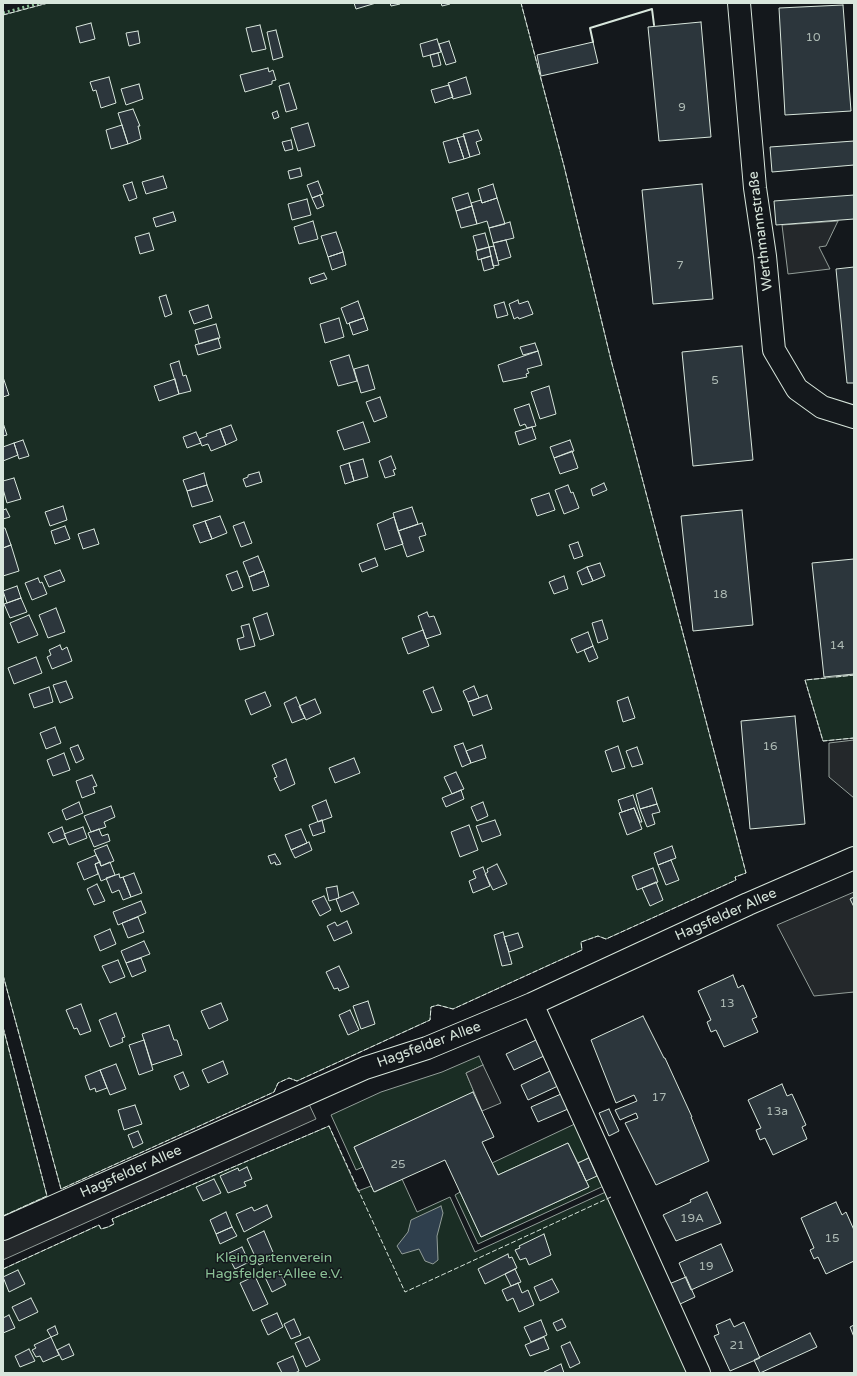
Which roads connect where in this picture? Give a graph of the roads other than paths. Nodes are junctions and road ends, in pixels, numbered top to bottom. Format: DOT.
graph roads {
  1 [pos="739,3"];
  2 [pos="854,417"];
  3 [pos="854,858"];
  4 [pos="532,1004"];
  5 [pos="3,1229"];
  6 [pos="699,1373"];
  1 -- 2 [label="street, Werthmannstraße"];
  3 -- 4 [label="street, Hagsfelder Allee"];
  4 -- 5 [label="street, Hagsfelder Allee"];
  4 -- 6 [label="street"];
}
